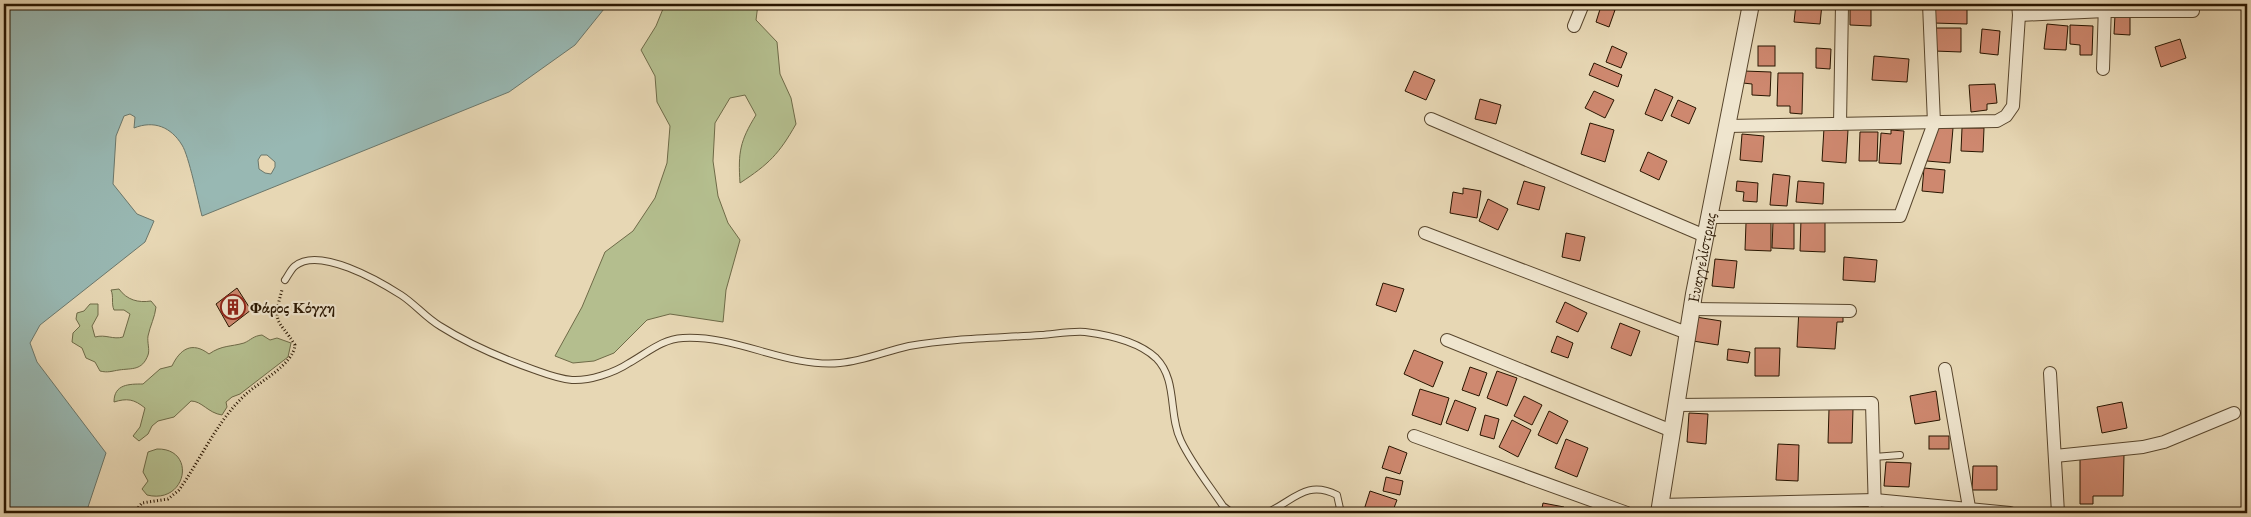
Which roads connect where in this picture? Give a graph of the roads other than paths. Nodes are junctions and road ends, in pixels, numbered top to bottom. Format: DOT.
graph roads {
  1 [pos="1583,4"];
  2 [pos="1749,4"];
  3 [pos="1842,4"];
  4 [pos="1929,4"];
  5 [pos="2105,7"];
  6 [pos="2018,10"];
  7 [pos="2193,11"];
  8 [pos="1574,26"];
  9 [pos="2103,69"];
  10 [pos="1431,119"];
  11 [pos="1934,123"];
  12 [pos="1840,124"];
  13 [pos="1728,126"];
  14 [pos="1709,217"];
  15 [pos="1425,233"];
  16 [pos="1705,236"];
  17 [pos="286,280"];
  18 [pos="1691,309"];
  19 [pos="1850,311"];
  20 [pos="1688,333"];
  21 [pos="1447,340"];
  22 [pos="1945,369"];
  23 [pos="2050,373"];
  24 [pos="1676,405"];
  25 [pos="2234,413"];
  26 [pos="1672,431"];
  27 [pos="1414,436"];
  28 [pos="1900,455"];
  29 [pos="1874,456"];
  30 [pos="2055,456"];
  31 [pos="1875,507"];
  32 [pos="1659,509"];
  33 [pos="1970,511"];
  34 [pos="1232,513"];
  35 [pos="1266,513"];
  36 [pos="1341,513"];
  37 [pos="1627,513"];
  38 [pos="2010,513"];
  39 [pos="2058,513"];
  1 -- 8 [label="street"];
  2 -- 13 [label="street, Ευαγγελίστριας"];
  3 -- 12 [label="street"];
  4 -- 11 [label="street"];
  5 -- 6 [label="street"];
  5 -- 7 [label="street"];
  5 -- 9 [label="street"];
  6 -- 11 [label="street"];
  10 -- 16 [label="street"];
  11 -- 12 [label="street"];
  11 -- 14 [label="street"];
  12 -- 13 [label="street"];
  13 -- 14 [label="street, Ευαγγελίστριας"];
  14 -- 16 [label="street, Ευαγγελίστριας"];
  15 -- 20 [label="street"];
  16 -- 18 [label="street, Ευαγγελίστριας"];
  17 -- 34 [label="lane"];
  18 -- 19 [label="street"];
  18 -- 20 [label="street, Ευαγγελίστριας"];
  20 -- 24 [label="street, Ευαγγελίστριας"];
  21 -- 26 [label="street"];
  22 -- 33 [label="street"];
  23 -- 30 [label="street"];
  24 -- 26 [label="street, Ευαγγελίστριας"];
  24 -- 29 [label="street"];
  25 -- 30 [label="street"];
  26 -- 32 [label="street, Ευαγγελίστριας"];
  27 -- 37 [label="street"];
  28 -- 29 [label="lane"];
  29 -- 31 [label="street"];
  30 -- 39 [label="street"];
  31 -- 32 [label="street"];
  31 -- 33 [label="street"];
  33 -- 38 [label="street"];
  35 -- 36 [label="lane"];
}
